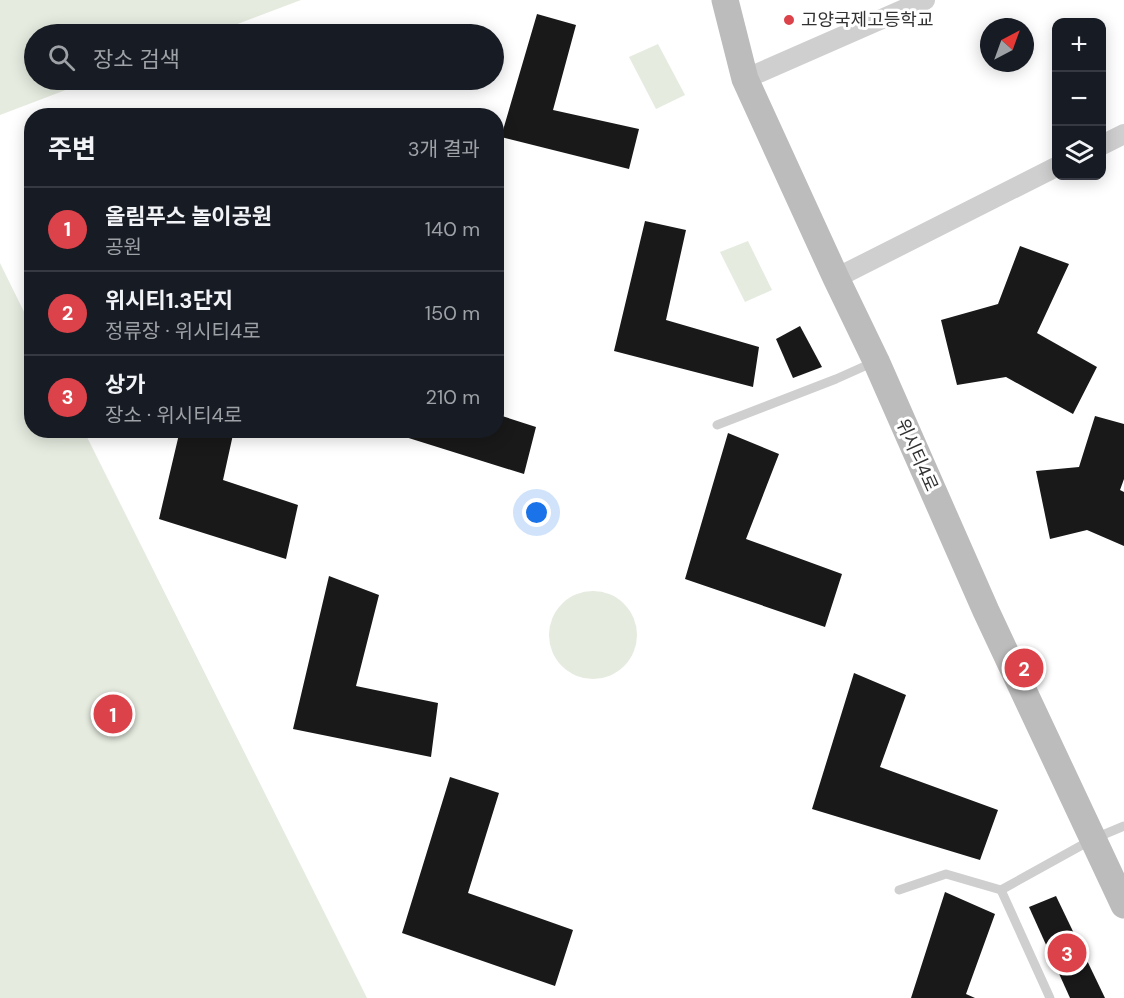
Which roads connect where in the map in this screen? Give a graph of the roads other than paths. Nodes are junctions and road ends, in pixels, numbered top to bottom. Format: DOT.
graph roads {
  1 [pos="725,0"];
  2 [pos="925,0"];
  3 [pos="745,78"];
  4 [pos="1124,134"];
  5 [pos="1106,143"];
  6 [pos="1052,169"];
  7 [pos="836,278"];
  8 [pos="876,361"];
  9 [pos="717,425"];
  10 [pos="1124,826"];
  11 [pos="1093,838"];
  12 [pos="899,890"];
  13 [pos="1001,890"];
  14 [pos="1124,905"];
  15 [pos="1050,998"];
  1 -- 3 [label="street, 위시티4로"];
  2 -- 3 [label="street"];
  3 -- 7 [label="street, 위시티4로"];
  4 -- 5 [label="street"];
  6 -- 7 [label="street"];
  7 -- 8 [label="street, 위시티4로"];
  8 -- 9 [label="lane"];
  8 -- 11 [label="street, 위시티4로"];
  10 -- 11 [label="lane"];
  11 -- 13 [label="lane"];
  11 -- 14 [label="street, 위시티4로"];
  12 -- 13 [label="lane"];
  13 -- 15 [label="lane"];
}
